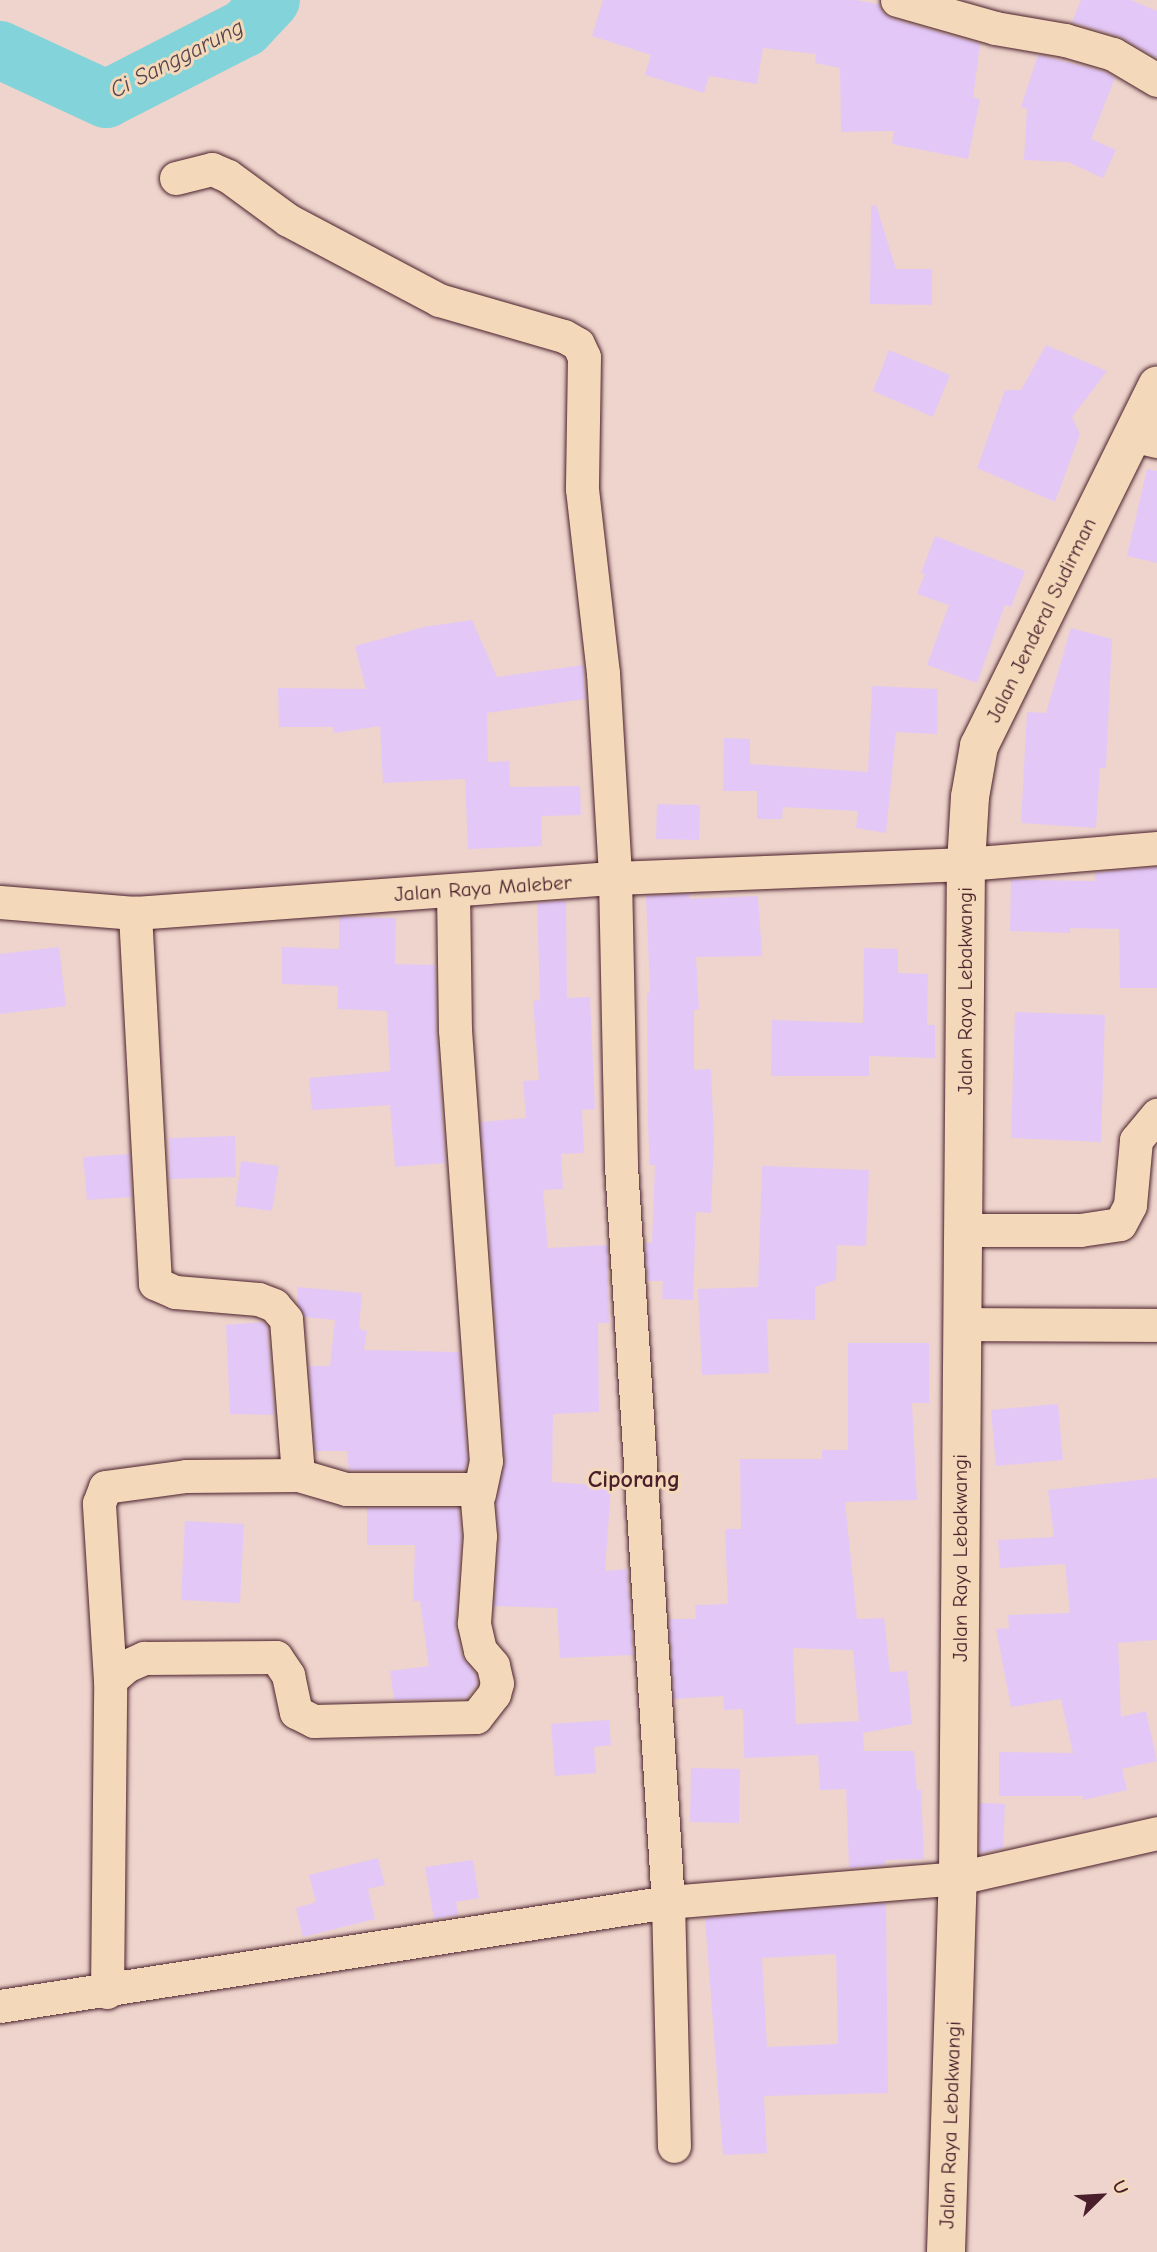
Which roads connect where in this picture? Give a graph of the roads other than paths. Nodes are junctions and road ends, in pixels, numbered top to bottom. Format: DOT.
graph roads {
  1 [pos="897,0"];
  2 [pos="1157,80"];
  3 [pos="176,178"];
  4 [pos="1157,386"];
  5 [pos="1146,438"];
  6 [pos="1157,848"];
  7 [pos="966,864"];
  8 [pos="615,878"];
  9 [pos="453,890"];
  10 [pos="0,902"];
  11 [pos="135,913"];
  12 [pos="1157,1115"];
  13 [pos="964,1230"];
  14 [pos="962,1324"];
  15 [pos="1157,1325"];
  16 [pos="298,1475"];
  17 [pos="479,1494"];
  18 [pos="110,1680"];
  19 [pos="1157,1833"];
  20 [pos="958,1878"];
  21 [pos="668,1902"];
  22 [pos="107,1992"];
  23 [pos="0,2006"];
  24 [pos="674,2146"];
  25 [pos="946,2252"];
  1 -- 2 [label="street"];
  3 -- 8 [label="street"];
  4 -- 5 [label="main road, Jalan Jenderal Sudirman"];
  5 -- 7 [label="main road, Jalan Jenderal Sudirman"];
  6 -- 7 [label="street, Jalan Raya Maleber"];
  7 -- 8 [label="street, Jalan Raya Maleber"];
  7 -- 13 [label="main road, Jalan Raya Lebakwangi"];
  8 -- 9 [label="street, Jalan Raya Maleber"];
  8 -- 21 [label="street"];
  9 -- 11 [label="street, Jalan Raya Maleber"];
  9 -- 17 [label="street"];
  10 -- 11 [label="street, Jalan Raya Maleber"];
  11 -- 16 [label="street"];
  12 -- 13 [label="street"];
  13 -- 14 [label="main road, Jalan Raya Lebakwangi"];
  14 -- 15 [label="street"];
  14 -- 20 [label="main road, Jalan Raya Lebakwangi"];
  16 -- 17 [label="street"];
  16 -- 18 [label="street"];
  17 -- 18 [label="street"];
  18 -- 22 [label="street"];
  19 -- 20 [label="street"];
  20 -- 21 [label="street"];
  20 -- 25 [label="main road, Jalan Raya Lebakwangi"];
  21 -- 22 [label="street"];
  21 -- 24 [label="street"];
  22 -- 23 [label="street"];
}
